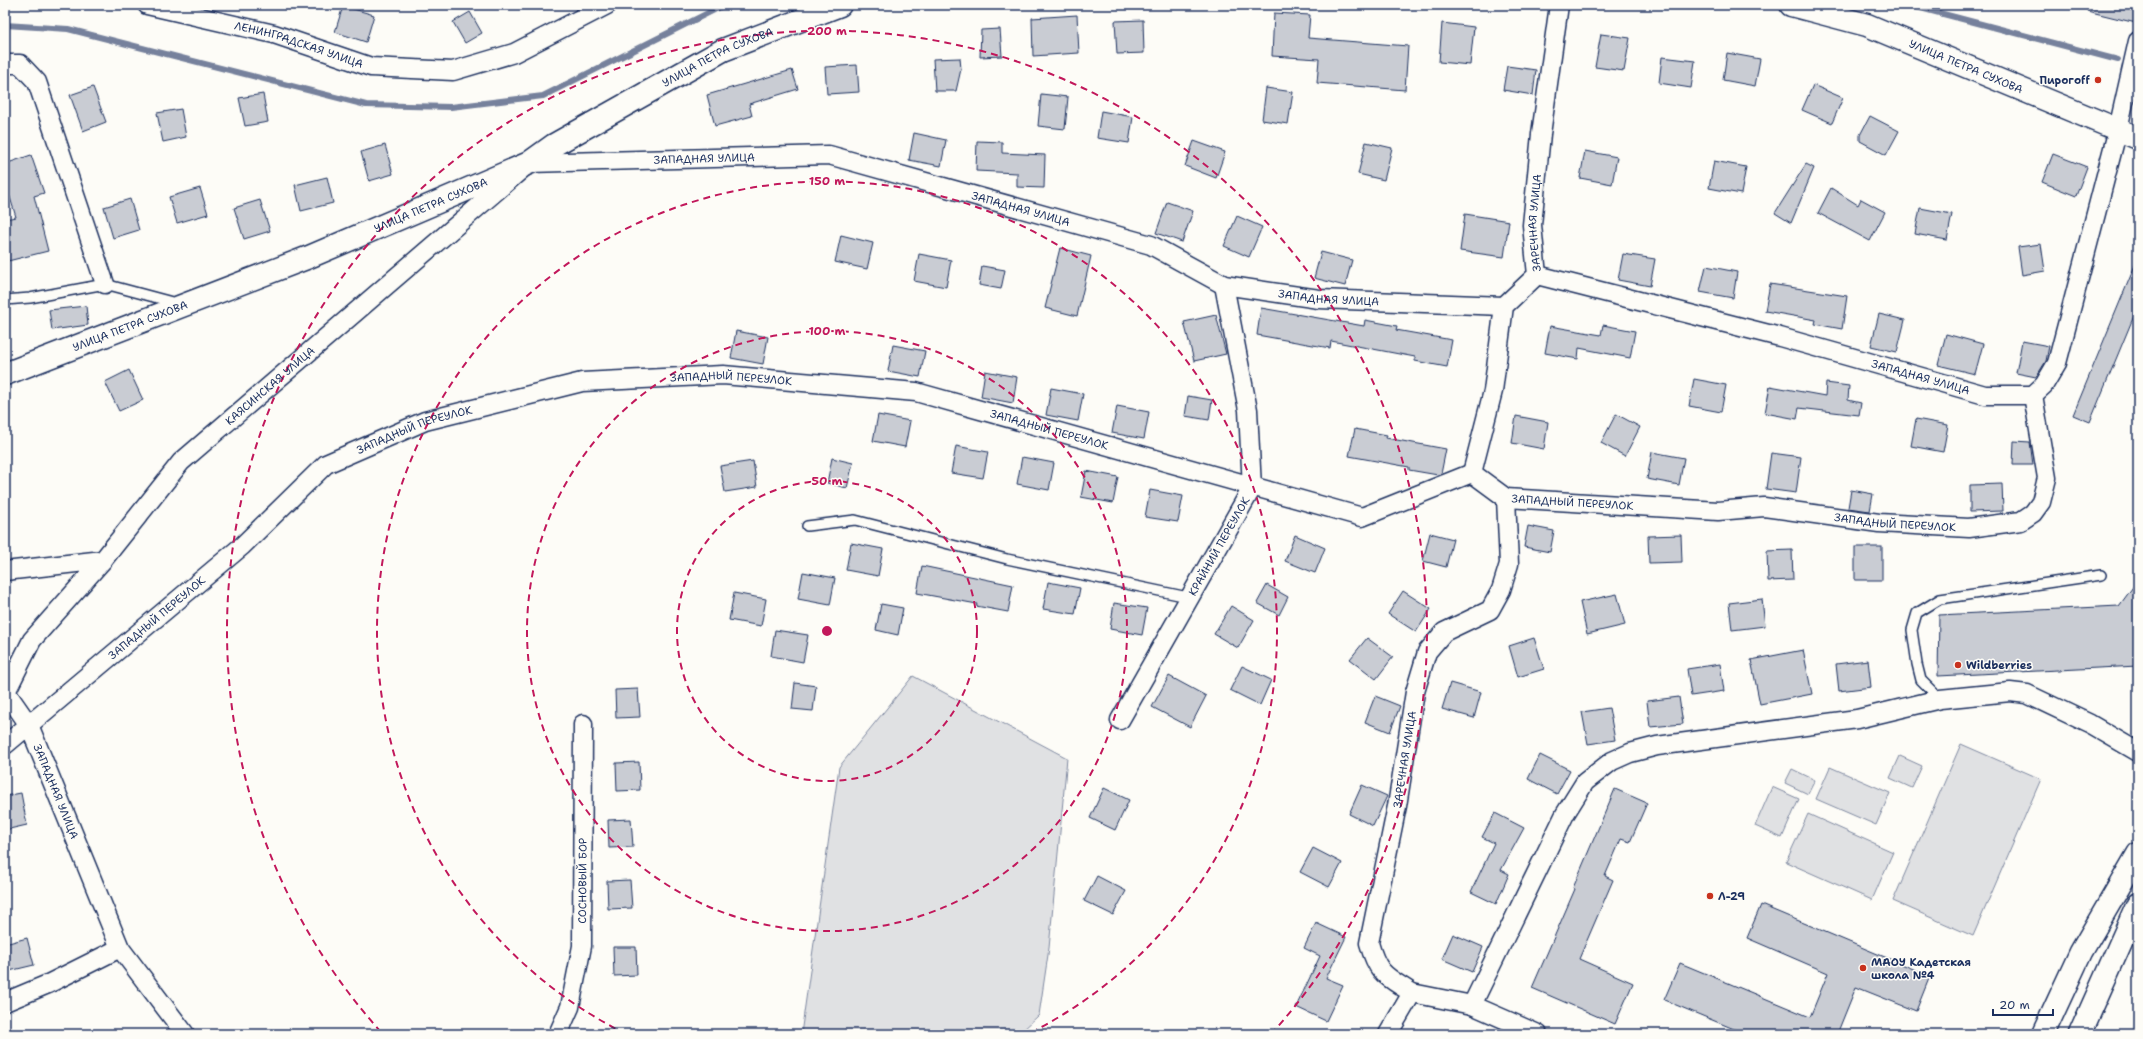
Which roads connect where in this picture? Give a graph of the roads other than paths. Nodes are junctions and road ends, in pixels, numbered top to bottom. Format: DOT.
graph roads {
  1 [pos="147,5"];
  2 [pos="608,5"];
  3 [pos="840,5"];
  4 [pos="1560,5"];
  5 [pos="1791,5"];
  6 [pos="2138,41"];
  7 [pos="5,64"];
  8 [pos="2118,128"];
  9 [pos="2138,138"];
  10 [pos="529,163"];
  11 [pos="1537,275"];
  12 [pos="104,284"];
  13 [pos="1224,285"];
  14 [pos="5,300"];
  15 [pos="185,306"];
  16 [pos="1504,306"];
  17 [pos="5,374"];
  18 [pos="2033,395"];
  19 [pos="1472,473"];
  20 [pos="1252,488"];
  21 [pos="1506,498"];
  22 [pos="807,526"];
  23 [pos="103,560"];
  24 [pos="5,571"];
  25 [pos="2101,575"];
  26 [pos="1188,596"];
  27 [pos="1940,699"];
  28 [pos="1120,720"];
  29 [pos="583,724"];
  30 [pos="29,725"];
  31 [pos="5,744"];
  32 [pos="2138,752"];
  33 [pos="2138,854"];
  34 [pos="2138,904"];
  35 [pos="120,948"];
  36 [pos="1412,993"];
  37 [pos="5,1002"];
  38 [pos="1472,1005"];
  39 [pos="185,1034"];
  40 [pos="558,1034"];
  41 [pos="1388,1034"];
  42 [pos="1538,1034"];
  43 [pos="2043,1034"];
  44 [pos="2080,1034"];
  1 -- 2 [label="street, ЛЕНИНГРАДСКАЯ УЛИЦА"];
  3 -- 10 [label="street, УЛИЦА ПЕТРА СУХОВА"];
  4 -- 11 [label="street, ЗАРЕЧНАЯ УЛИЦА"];
  5 -- 8 [label="street, УЛИЦА ПЕТРА СУХОВА"];
  6 -- 8 [label="street"];
  7 -- 12 [label="street"];
  8 -- 9 [label="street, УЛИЦА ПЕТРА СУХОВА"];
  8 -- 18 [label="street"];
  10 -- 13 [label="street, ЗАПАДНАЯ УЛИЦА"];
  10 -- 15 [label="street, УЛИЦА ПЕТРА СУХОВА"];
  10 -- 23 [label="street, КАЯСИНСКАЯ УЛИЦА"];
  11 -- 16 [label="street, ЗАРЕЧНАЯ УЛИЦА"];
  11 -- 18 [label="street, ЗАПАДНАЯ УЛИЦА"];
  12 -- 14 [label="lane"];
  12 -- 15 [label="lane"];
  13 -- 16 [label="street, ЗАПАДНАЯ УЛИЦА"];
  13 -- 20 [label="street, КРАЙНИЙ ПЕРЕУЛОК"];
  15 -- 17 [label="street, УЛИЦА ПЕТРА СУХОВА"];
  16 -- 19 [label="street"];
  18 -- 21 [label="street, ЗАПАДНЫЙ ПЕРЕУЛОК"];
  19 -- 20 [label="street, ЗАПАДНЫЙ ПЕРЕУЛОК"];
  19 -- 21 [label="street, ЗАПАДНЫЙ ПЕРЕУЛОК"];
  20 -- 26 [label="street, КРАЙНИЙ ПЕРЕУЛОК"];
  20 -- 30 [label="street, ЗАПАДНЫЙ ПЕРЕУЛОК"];
  21 -- 36 [label="street, ЗАРЕЧНАЯ УЛИЦА"];
  22 -- 26 [label="lane"];
  23 -- 24 [label="street"];
  23 -- 30 [label="street, ЗАПАДНАЯ УЛИЦА"];
  25 -- 27 [label="lane"];
  26 -- 28 [label="street, КРАЙНИЙ ПЕРЕУЛОК"];
  27 -- 32 [label="street"];
  27 -- 38 [label="street"];
  29 -- 40 [label="street, СОСНОВЫЙ БОР"];
  30 -- 31 [label="street, ЗАПАДНЫЙ ПЕРЕУЛОК"];
  30 -- 35 [label="street, ЗАПАДНАЯ УЛИЦА"];
  33 -- 43 [label="street"];
  34 -- 44 [label="street"];
  35 -- 37 [label="street"];
  35 -- 39 [label="street, ЗАПАДНАЯ УЛИЦА"];
  36 -- 38 [label="street"];
  36 -- 41 [label="street"];
  38 -- 42 [label="street"];
}
